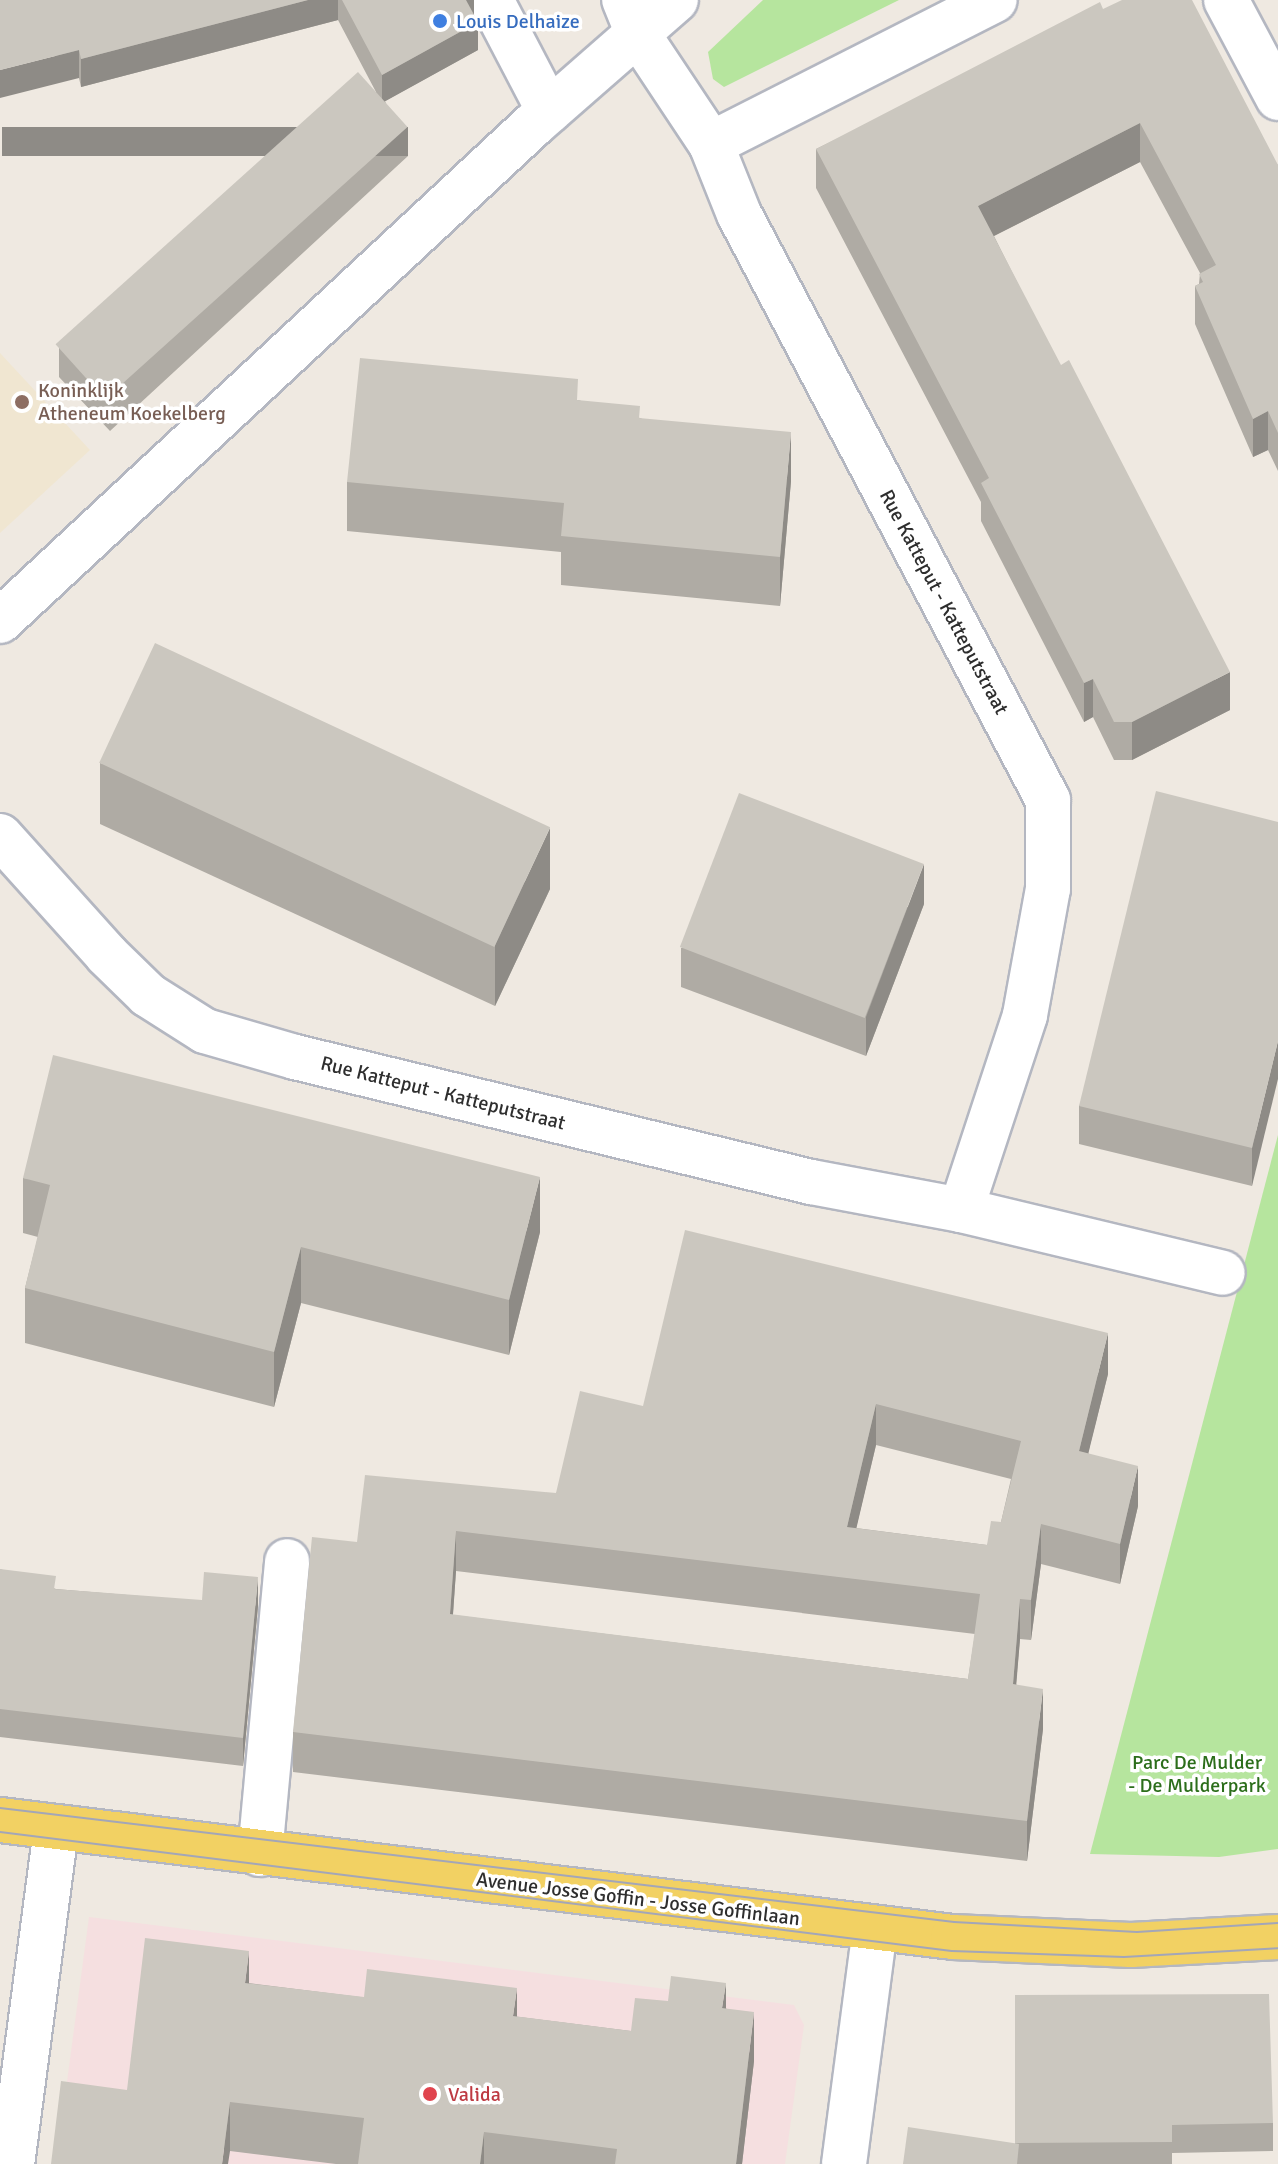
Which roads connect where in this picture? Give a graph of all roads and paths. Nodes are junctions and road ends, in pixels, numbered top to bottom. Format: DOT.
graph roads {
  1 [pos="491,0"];
  2 [pos="676,0"];
  3 [pos="995,0"];
  4 [pos="1226,0"];
  5 [pos="631,17"];
  6 [pos="1278,98"];
  7 [pos="549,111"];
  8 [pos="711,144"];
  9 [pos="0,621"];
  10 [pos="0,836"];
  11 [pos="961,1210"];
  12 [pos="1223,1273"];
  13 [pos="287,1561"];
  14 [pos="0,1820"];
  15 [pos="56,1828"];
  16 [pos="260,1854"];
  17 [pos="875,1928"];
  18 [pos="1278,1937"];
  19 [pos="12,2164"];
  20 [pos="844,2164"];
  1 -- 7 [label="street"];
  2 -- 5 [label="street"];
  3 -- 8 [label="street"];
  4 -- 6 [label="street"];
  5 -- 7 [label="street"];
  5 -- 8 [label="street, Rue Katteput - Katteputstraat"];
  7 -- 9 [label="street"];
  8 -- 11 [label="street, Rue Katteput - Katteputstraat"];
  10 -- 11 [label="street, Rue Katteput - Katteputstraat"];
  11 -- 12 [label="street, Rue Katteput - Katteputstraat"];
  13 -- 16 [label="street"];
  14 -- 15 [label="main road, Avenue Josse Goffin - Josse Goffinlaan"];
  15 -- 16 [label="main road, Avenue Josse Goffin - Josse Goffinlaan"];
  15 -- 19 [label="street"];
  16 -- 17 [label="main road, Avenue Josse Goffin - Josse Goffinlaan"];
  17 -- 18 [label="main road, Avenue Josse Goffin - Josse Goffinlaan"];
  17 -- 20 [label="street"];
}
